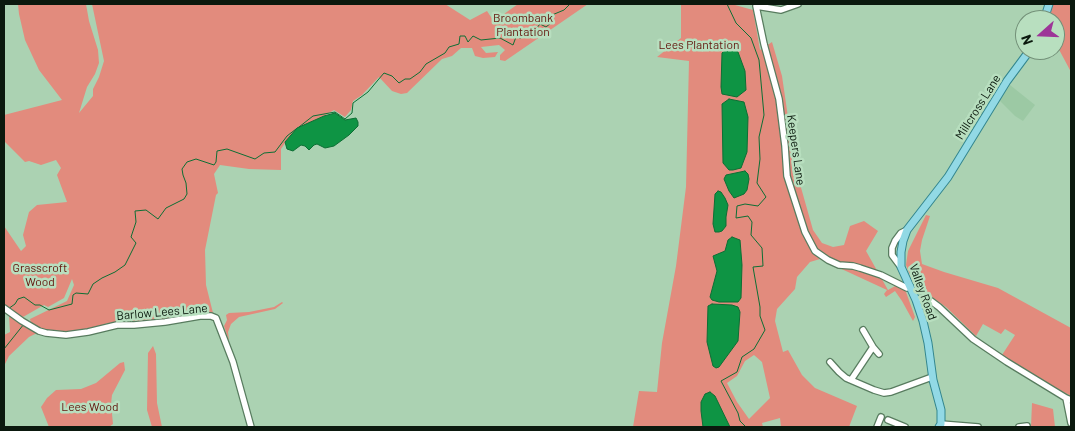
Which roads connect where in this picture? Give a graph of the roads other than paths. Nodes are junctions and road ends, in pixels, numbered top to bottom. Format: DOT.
graph roads {
  1 [pos="798,4"];
  2 [pos="1023,60"];
  3 [pos="948,177"];
  4 [pos="910,286"];
  5 [pos="916,300"];
  6 [pos="4,308"];
  7 [pos="862,330"];
  8 [pos="872,347"];
  9 [pos="879,354"];
  10 [pos="830,362"];
  11 [pos="932,377"];
  12 [pos="851,380"];
  13 [pos="1068,399"];
  14 [pos="881,418"];
  15 [pos="888,420"];
  16 [pos="1071,423"];
  17 [pos="940,425"];
  18 [pos="1027,426"];
  19 [pos="251,427"];
  20 [pos="877,427"];
  21 [pos="905,427"];
  22 [pos="978,427"];
  23 [pos="1019,427"];
  1 -- 4 [label="street, Keepers Lane"];
  2 -- 3 [label="main road, Millcross Lane"];
  3 -- 4 [label="main road, Valley Road"];
  4 -- 5 [label="main road, Valley Road"];
  5 -- 11 [label="main road, Valley Road"];
  5 -- 13 [label="street"];
  6 -- 19 [label="street, Barlow Lees Lane"];
  7 -- 8 [label="street"];
  8 -- 9 [label="street"];
  8 -- 12 [label="street"];
  10 -- 12 [label="street"];
  11 -- 12 [label="street"];
  11 -- 17 [label="main road, Valley Road"];
  13 -- 16 [label="street"];
  14 -- 20 [label="street"];
  15 -- 21 [label="street"];
  17 -- 22 [label="street"];
  18 -- 23 [label="street"];
}
